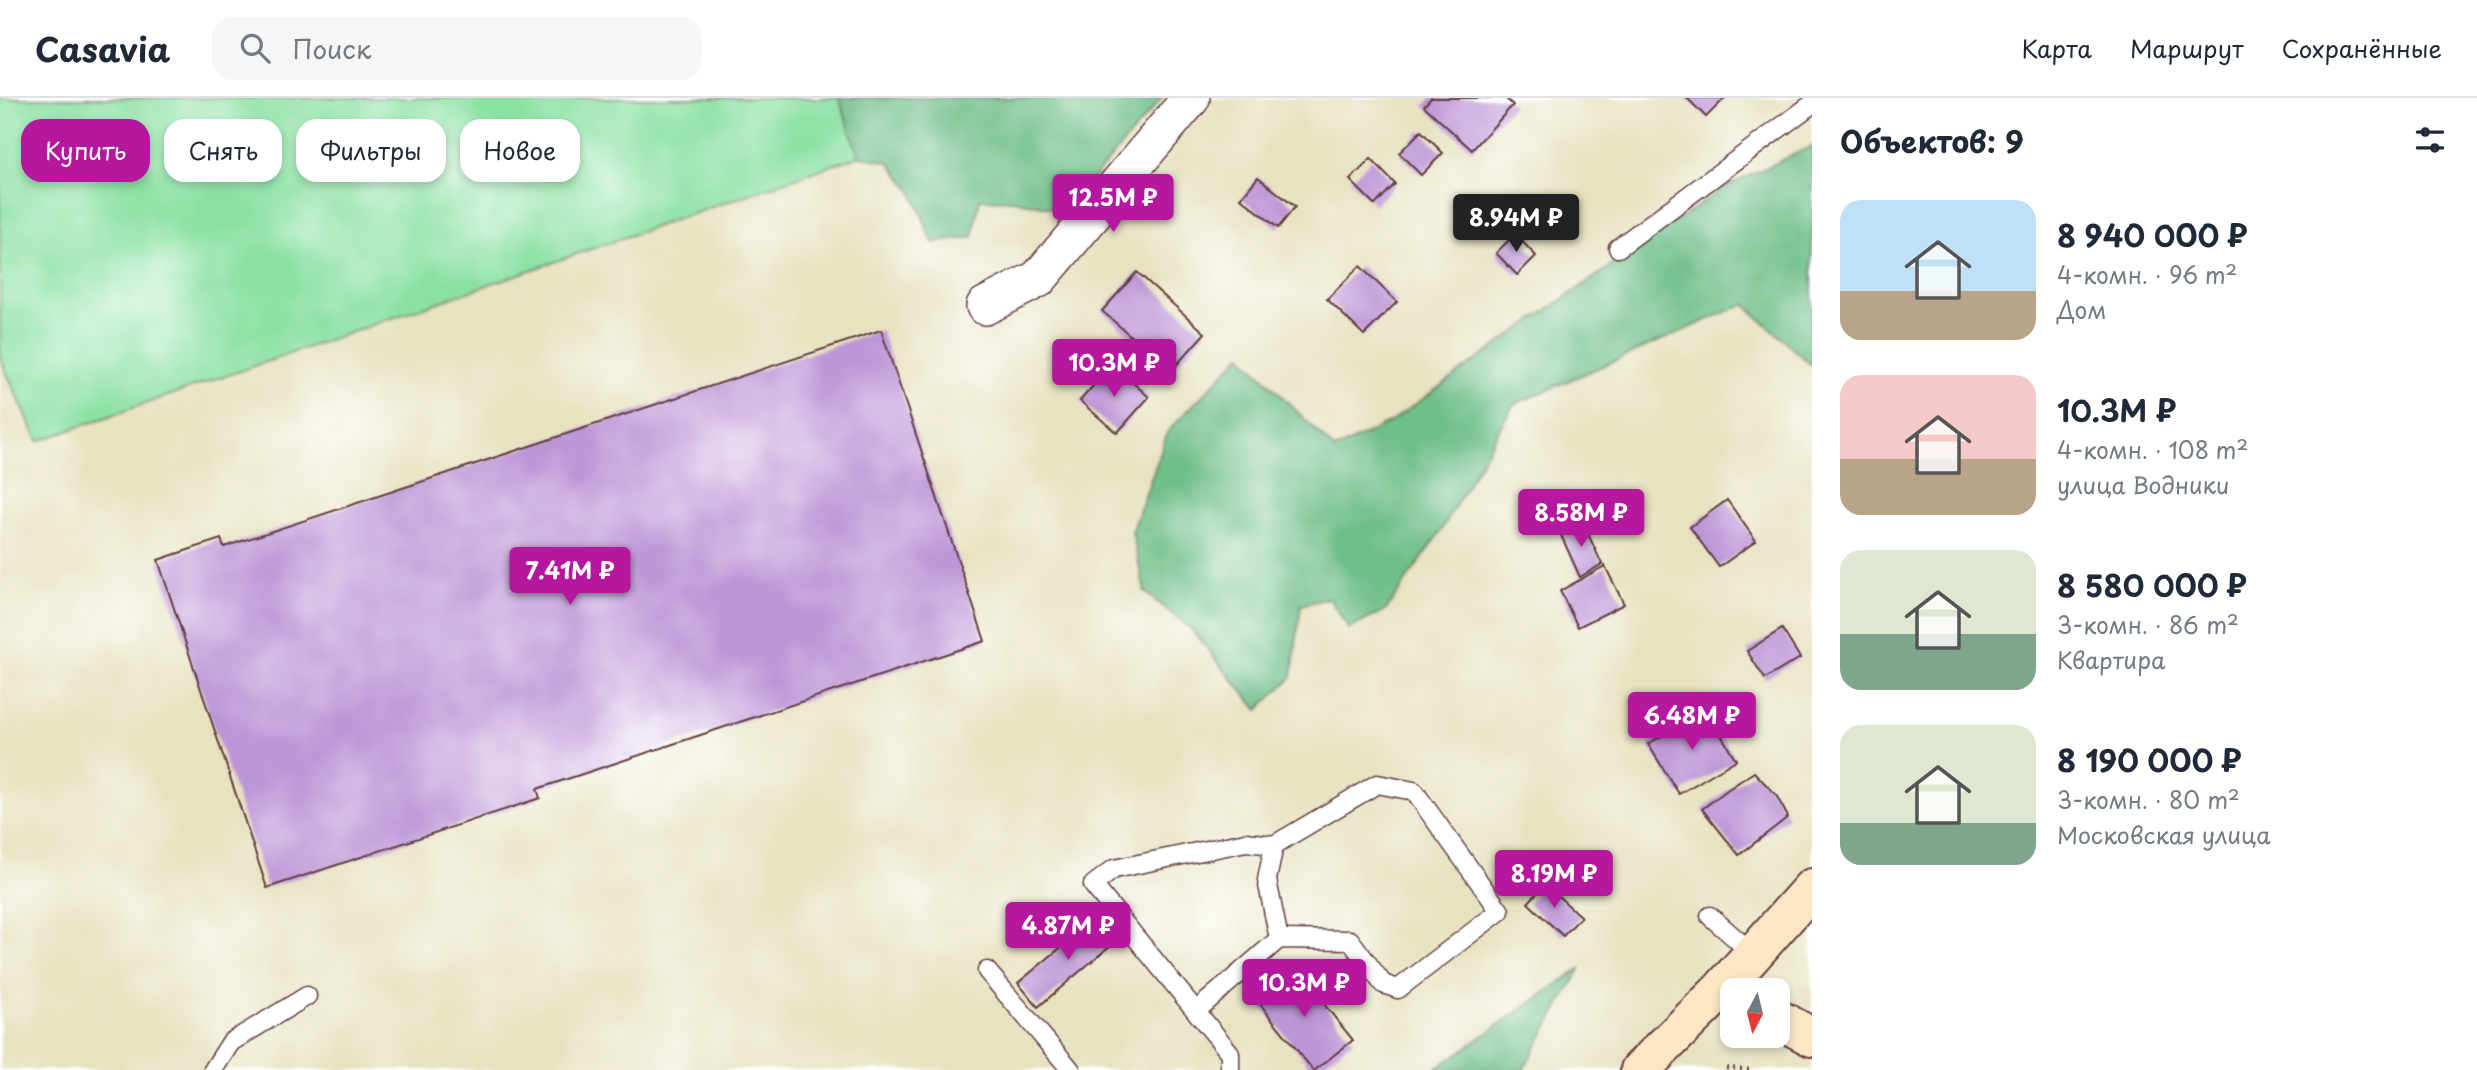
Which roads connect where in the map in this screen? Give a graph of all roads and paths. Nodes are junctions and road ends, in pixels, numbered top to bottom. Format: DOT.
graph roads {
  1 [pos="1191,98"];
  2 [pos="1812,104"];
  3 [pos="1618,248"];
  4 [pos="985,306"];
  5 [pos="1274,845"];
  6 [pos="1812,888"];
  7 [pos="1710,916"];
  8 [pos="1279,939"];
  9 [pos="1753,954"];
  10 [pos="987,971"];
  11 [pos="1737,978"];
  12 [pos="307,996"];
  13 [pos="1720,999"];
  14 [pos="1196,1011"];
  15 [pos="1790,1025"];
  16 [pos="1812,1037"];
  17 [pos="1726,1068"];
  18 [pos="213,1070"];
  19 [pos="1071,1070"];
  20 [pos="1230,1070"];
  21 [pos="1640,1070"];
  22 [pos="1750,1070"];
  1 -- 4 [label="street"];
  2 -- 3 [label="lane"];
  5 -- 8 [label="lane"];
  5 -- 8 [label="lane"];
  5 -- 14 [label="lane"];
  6 -- 9 [label="main road"];
  7 -- 9 [label="lane"];
  8 -- 14 [label="lane"];
  9 -- 11 [label="main road"];
  10 -- 19 [label="lane"];
  12 -- 18 [label="lane"];
  13 -- 21 [label="main road"];
  14 -- 20 [label="lane"];
  15 -- 16 [label="main road"];
  17 -- 22 [label="path"];
}
